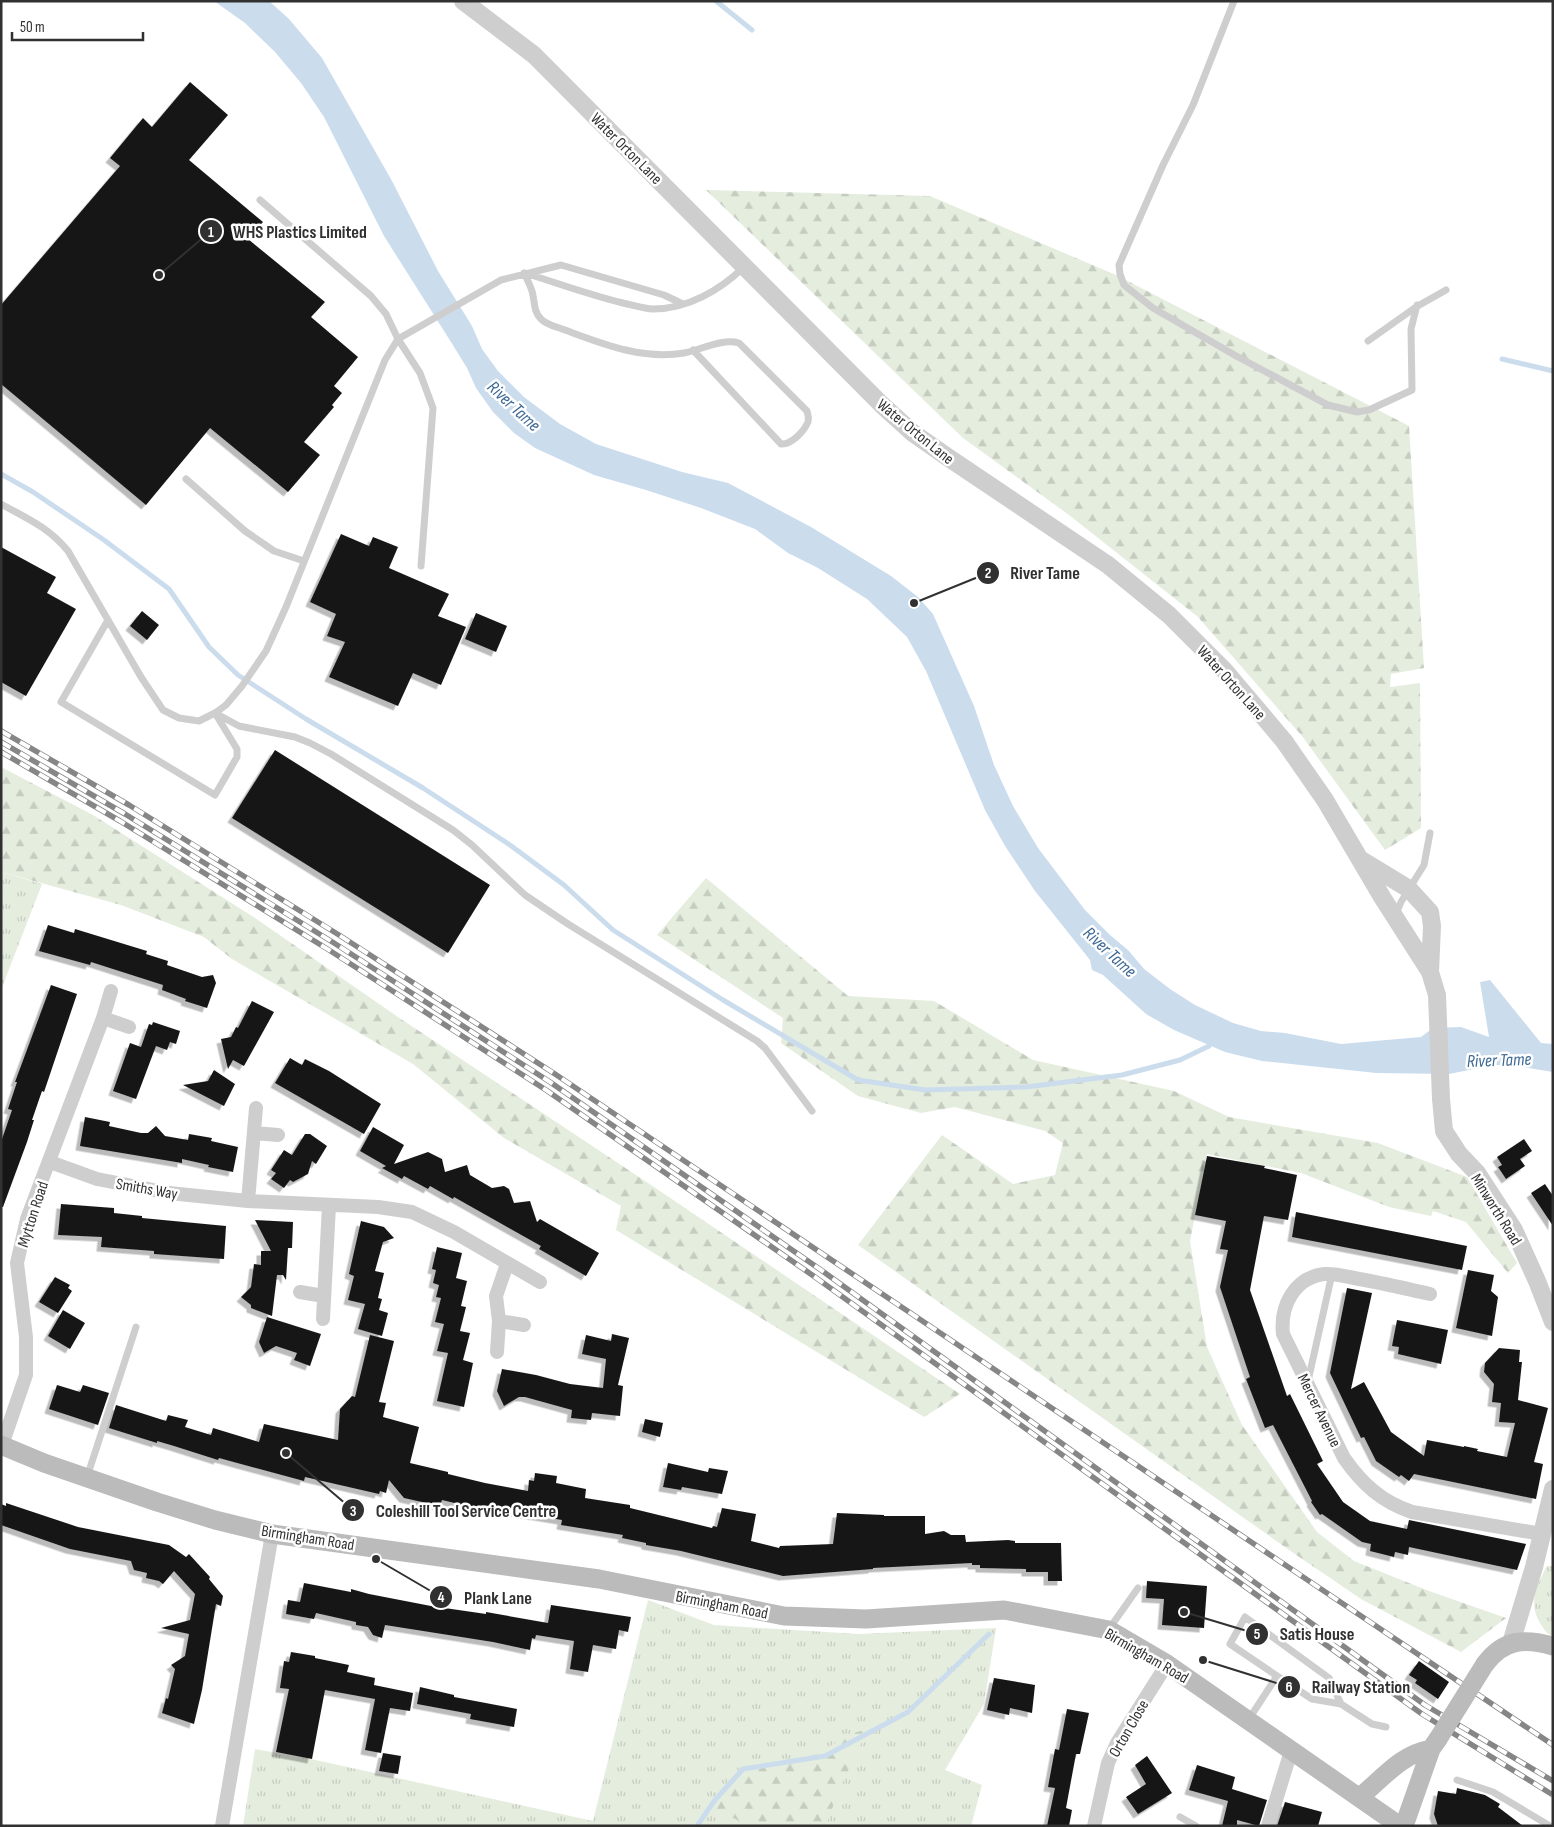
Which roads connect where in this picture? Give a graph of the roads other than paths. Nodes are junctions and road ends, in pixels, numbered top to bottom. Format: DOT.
graph roads {
  1 [pos="463,1"];
  2 [pos="1234,1"];
  3 [pos="260,200"];
  4 [pos="745,266"];
  5 [pos="524,273"];
  6 [pos="1446,290"];
  7 [pos="683,304"];
  8 [pos="1417,306"];
  9 [pos="398,338"];
  10 [pos="1368,340"];
  11 [pos="693,350"];
  12 [pos="186,479"];
  13 [pos="1,504"];
  14 [pos="304,561"];
  15 [pos="421,566"];
  16 [pos="108,620"];
  17 [pos="215,713"];
  18 [pos="1430,833"];
  19 [pos="1360,860"];
  20 [pos="1409,889"];
  21 [pos="1395,917"];
  22 [pos="1430,972"];
  23 [pos="111,991"];
  24 [pos="1437,994"];
  25 [pos="103,1018"];
  26 [pos="129,1027"];
  27 [pos="256,1108"];
  28 [pos="812,1111"];
  29 [pos="254,1133"];
  30 [pos="278,1135"];
  31 [pos="50,1162"];
  32 [pos="248,1201"];
  33 [pos="329,1206"];
  34 [pos="507,1264"];
  35 [pos="1332,1274"];
  36 [pos="540,1282"];
  37 [pos="300,1292"];
  38 [pos="1430,1294"];
  39 [pos="324,1296"];
  40 [pos="323,1319"];
  41 [pos="499,1321"];
  42 [pos="1553,1322"];
  43 [pos="524,1325"];
  44 [pos="136,1327"];
  45 [pos="497,1352"];
  46 [pos="1307,1383"];
  47 [pos="2,1445"];
  48 [pos="86,1477"];
  49 [pos="1553,1489"];
  50 [pos="272,1534"];
  51 [pos="1542,1534"];
  52 [pos="1138,1588"];
  53 [pos="1109,1630"];
  54 [pos="1511,1643"];
  55 [pos="1553,1646"];
  56 [pos="1167,1664"];
  57 [pos="1277,1676"];
  58 [pos="1341,1704"];
  59 [pos="1249,1720"];
  60 [pos="1386,1727"];
  61 [pos="1435,1744"];
  62 [pos="1291,1751"];
  63 [pos="1457,1780"];
  64 [pos="1360,1797"];
  65 [pos="1180,1817"];
  66 [pos="1381,1820"];
  67 [pos="222,1826"];
  68 [pos="1094,1826"];
  69 [pos="1196,1826"];
  70 [pos="1268,1826"];
  71 [pos="1402,1826"];
  72 [pos="1550,1826"];
  1 -- 4 [label="street, Water Orton Lane"];
  2 -- 8 [label="lane"];
  3 -- 9 [label="lane"];
  4 -- 7 [label="lane"];
  4 -- 19 [label="street, Water Orton Lane"];
  5 -- 7 [label="lane"];
  5 -- 7 [label="lane"];
  5 -- 9 [label="lane"];
  5 -- 11 [label="lane"];
  6 -- 8 [label="lane"];
  8 -- 10 [label="lane"];
  9 -- 14 [label="lane"];
  9 -- 15 [label="lane"];
  11 -- 11 [label="lane"];
  12 -- 14 [label="lane"];
  13 -- 16 [label="lane"];
  14 -- 17 [label="lane"];
  16 -- 17 [label="lane"];
  16 -- 17 [label="lane"];
  17 -- 28 [label="lane"];
  18 -- 20 [label="lane"];
  19 -- 20 [label="street, Water Orton Lane"];
  19 -- 21 [label="street, Water Orton Lane"];
  20 -- 21 [label="lane"];
  20 -- 22 [label="street, Water Orton Lane"];
  21 -- 22 [label="street, Water Orton Lane"];
  22 -- 24 [label="street, Water Orton Lane"];
  23 -- 25 [label="street, Mytton Road"];
  24 -- 42 [label="street, Minworth Road"];
  25 -- 26 [label="street"];
  25 -- 31 [label="street, Mytton Road"];
  27 -- 29 [label="street"];
  29 -- 30 [label="street"];
  29 -- 32 [label="street"];
  31 -- 32 [label="street, Smiths Way"];
  31 -- 47 [label="street, Mytton Road"];
  32 -- 33 [label="street, Smiths Way"];
  33 -- 34 [label="street, Smiths Way"];
  33 -- 39 [label="street"];
  34 -- 36 [label="street, Smiths Way"];
  34 -- 41 [label="street"];
  35 -- 38 [label="street, Mercer Avenue"];
  35 -- 46 [label="lane"];
  35 -- 46 [label="street, Mercer Avenue"];
  37 -- 39 [label="street"];
  39 -- 40 [label="street"];
  41 -- 43 [label="street"];
  41 -- 45 [label="street"];
  44 -- 48 [label="lane"];
  46 -- 51 [label="street, Mercer Avenue"];
  47 -- 48 [label="main road, Birmingham Road"];
  48 -- 50 [label="main road, Birmingham Road"];
  49 -- 51 [label="street"];
  50 -- 53 [label="main road, Birmingham Road"];
  50 -- 67 [label="street"];
  51 -- 54 [label="street"];
  52 -- 53 [label="lane"];
  53 -- 56 [label="main road, Birmingham Road"];
  54 -- 55 [label="main road"];
  54 -- 61 [label="main road, bridge"];
  56 -- 59 [label="main road, Birmingham Road"];
  56 -- 68 [label="street, Orton Close"];
  57 -- 58 [label="lane"];
  57 -- 58 [label="lane"];
  57 -- 59 [label="lane"];
  58 -- 60 [label="lane"];
  59 -- 62 [label="main road, Birmingham Road"];
  61 -- 64 [label="main road"];
  61 -- 71 [label="main road"];
  62 -- 64 [label="main road, Birmingham Road"];
  62 -- 70 [label="street"];
  63 -- 72 [label="lane"];
  64 -- 66 [label="main road, Birmingham Road"];
  65 -- 69 [label="lane"];
  66 -- 71 [label="main road, Birmingham Road"];
}
